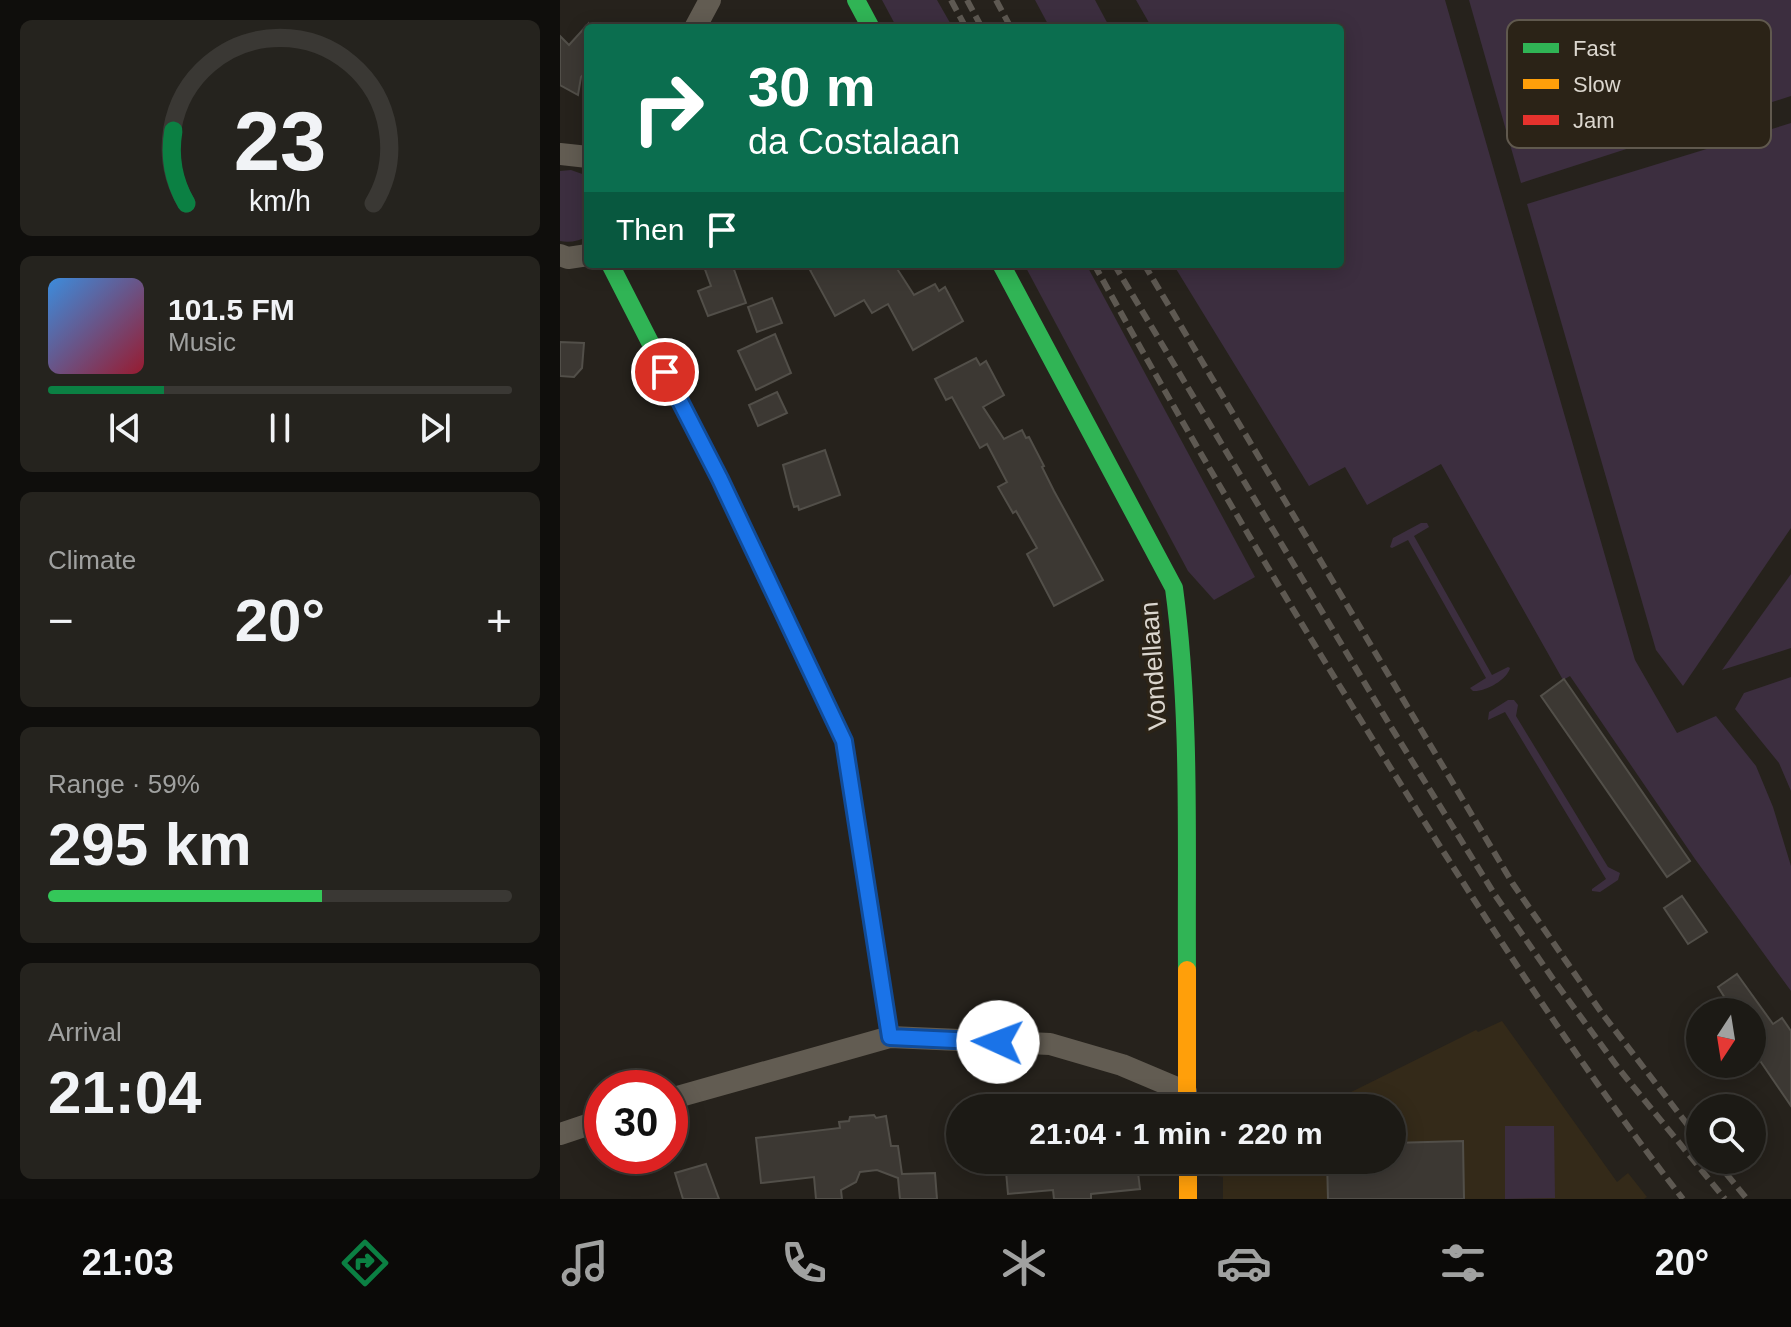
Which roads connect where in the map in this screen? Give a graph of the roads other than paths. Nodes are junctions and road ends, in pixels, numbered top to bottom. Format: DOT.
graph roads {
  1 [pos="710,0"];
  2 [pos="856,0"];
  3 [pos="697,24"];
  4 [pos="869,24"];
  5 [pos="560,154"];
  6 [pos="584,157"];
  7 [pos="560,255"];
  8 [pos="584,256"];
  9 [pos="612,268"];
  10 [pos="1003,268"];
  11 [pos="890,1037"];
  12 [pos="688,1094"];
  13 [pos="1175,1094"];
  14 [pos="1186,1094"];
  15 [pos="584,1126"];
  16 [pos="560,1134"];
  17 [pos="1188,1174"];
  18 [pos="1188,1199"];
  1 -- 3 [label="street"];
  2 -- 4 [label="street"];
  5 -- 6 [label="street"];
  7 -- 8 [label="street"];
  9 -- 11 [label="street"];
  10 -- 14 [label="street, Vondellaan"];
  11 -- 12 [label="street"];
  11 -- 13 [label="street"];
  15 -- 16 [label="street"];
  17 -- 18 [label="street"];
}
